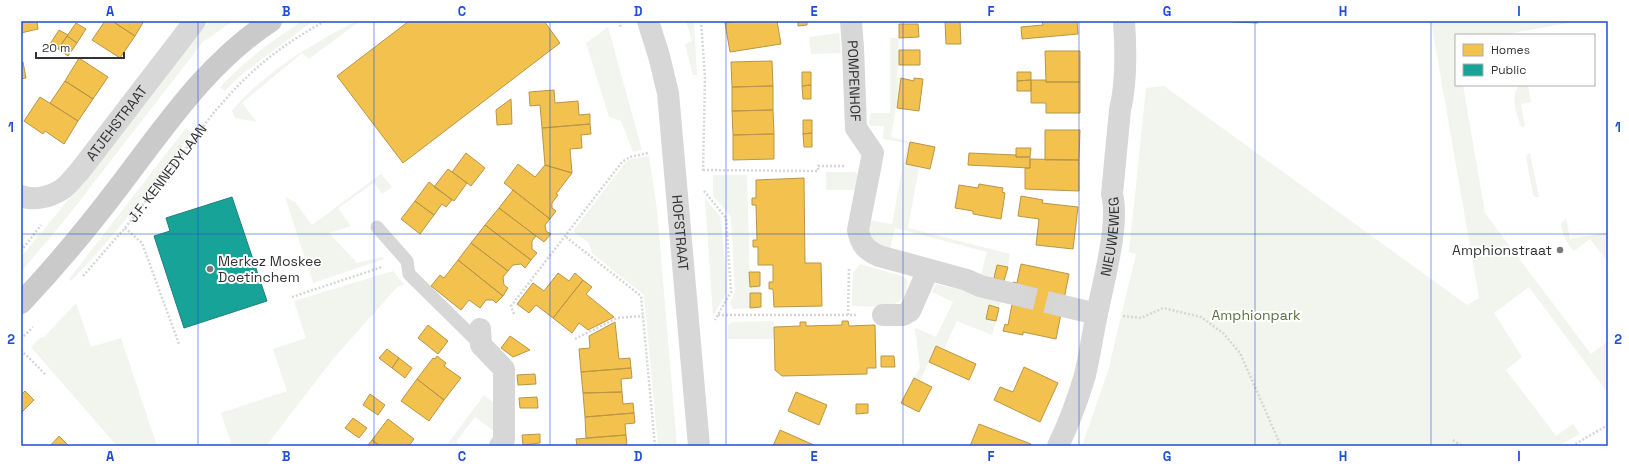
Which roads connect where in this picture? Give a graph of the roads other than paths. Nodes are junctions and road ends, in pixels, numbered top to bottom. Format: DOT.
graph roads {
  1 [pos="194,21"];
  2 [pos="271,21"];
  3 [pos="648,21"];
  4 [pos="851,21"];
  5 [pos="1124,21"];
  6 [pos="21,196"];
  7 [pos="376,228"];
  8 [pos="928,270"];
  9 [pos="1014,294"];
  10 [pos="21,303"];
  11 [pos="1063,306"];
  12 [pos="1097,314"];
  13 [pos="883,315"];
  14 [pos="481,337"];
  15 [pos="500,446"];
  16 [pos="699,446"];
  17 [pos="1058,446"];
  1 -- 6 [label="street, ATJEHSTRAAT"];
  2 -- 10 [label="main road, J.F. KENNEDYLAAN"];
  3 -- 16 [label="street, HOFSTRAAT"];
  4 -- 8 [label="street, POMPENHOF"];
  5 -- 12 [label="street, NIEUWEWEG"];
  7 -- 14 [label="lane"];
  8 -- 9 [label="street"];
  8 -- 13 [label="street"];
  11 -- 12 [label="street"];
  12 -- 17 [label="street, NIEUWEWEG"];
  14 -- 15 [label="street"];
}
